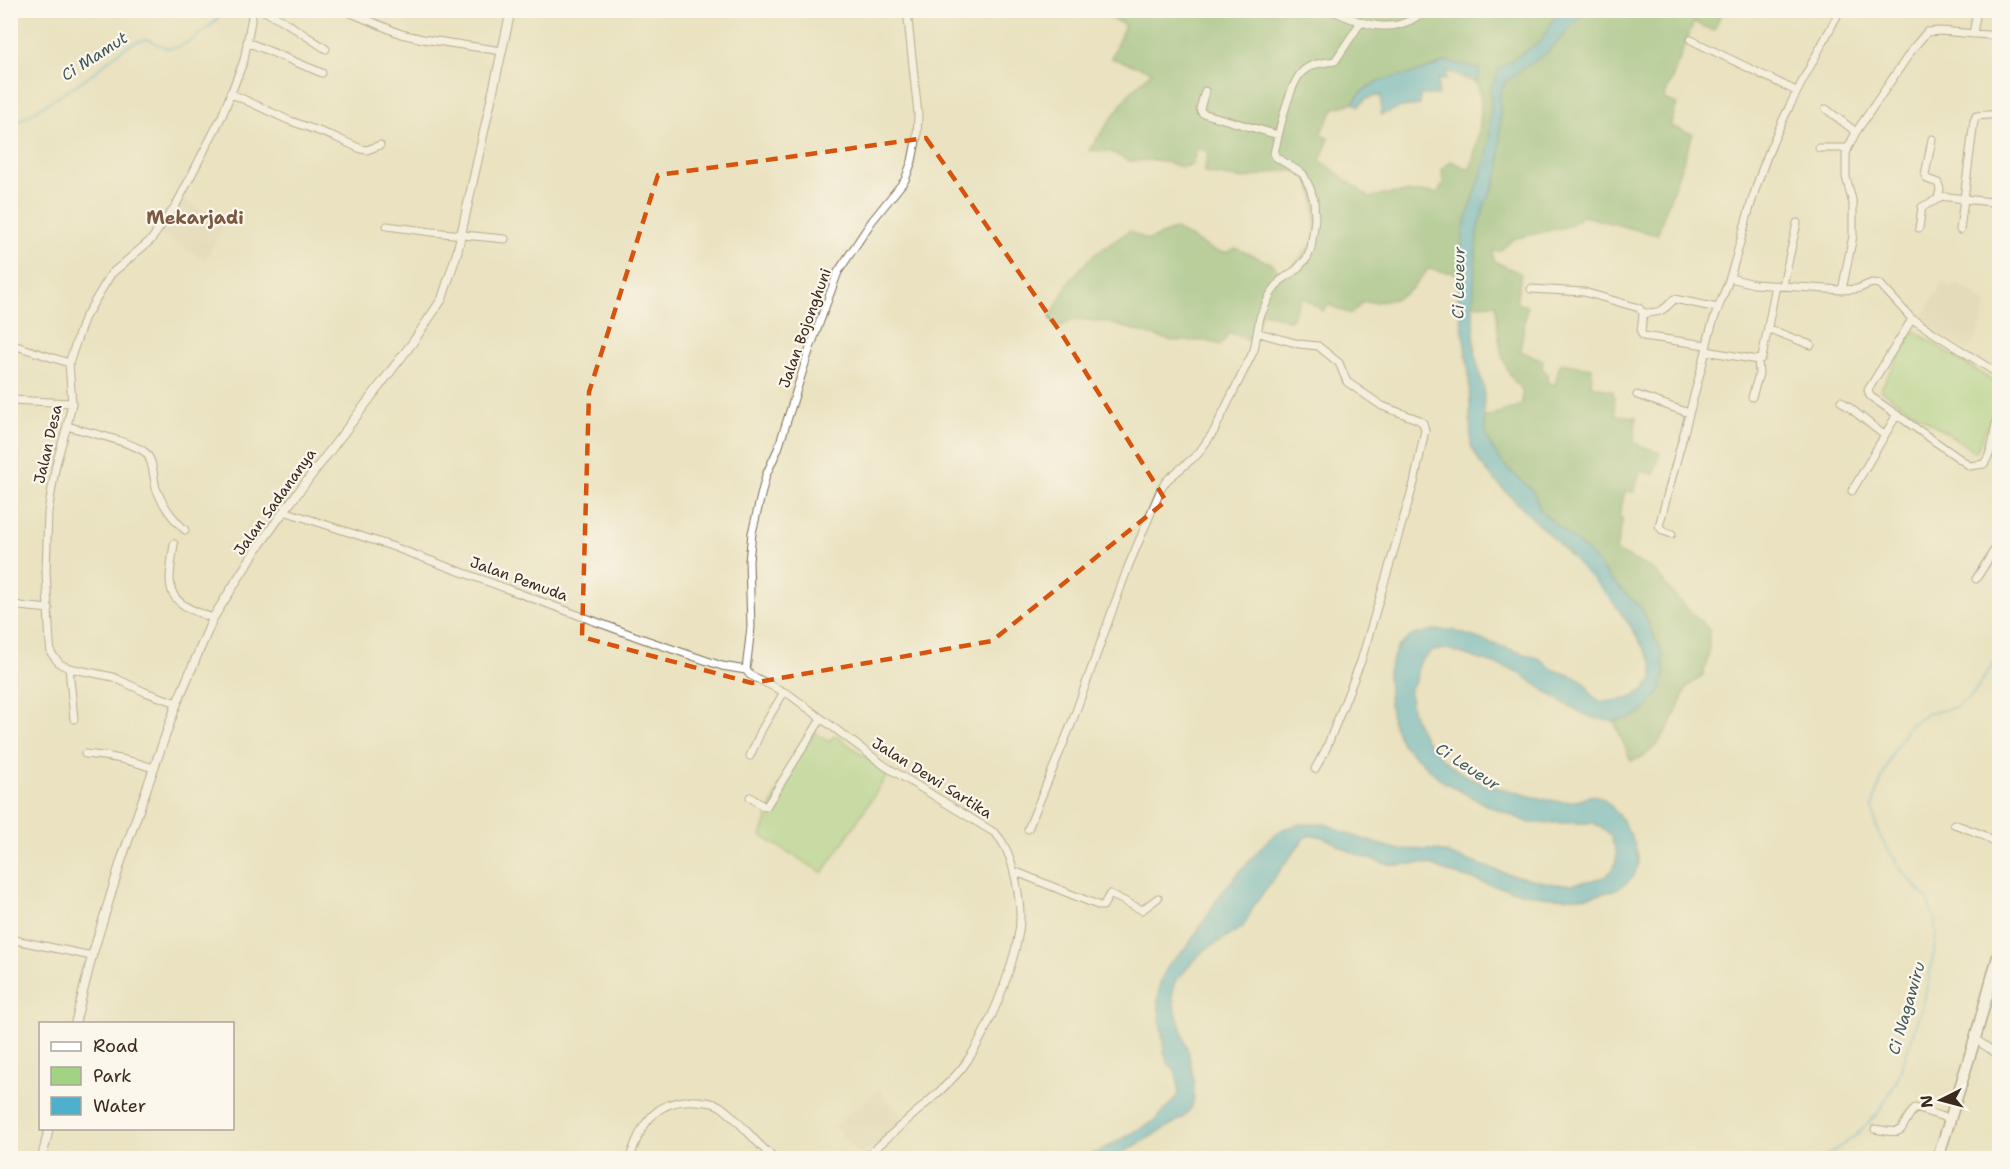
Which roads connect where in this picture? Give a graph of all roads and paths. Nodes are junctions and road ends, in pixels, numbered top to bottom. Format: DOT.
graph roads {
  1 [pos="253,10"];
  2 [pos="262,10"];
  3 [pos="344,10"];
  4 [pos="511,10"];
  5 [pos="907,10"];
  6 [pos="1331,10"];
  7 [pos="1425,10"];
  8 [pos="1840,10"];
  9 [pos="1977,10"];
  10 [pos="1361,22"];
  11 [pos="1973,34"];
  12 [pos="2000,36"];
  13 [pos="1691,40"];
  14 [pos="248,42"];
  15 [pos="326,49"];
  16 [pos="502,51"];
  17 [pos="322,74"];
  18 [pos="1205,91"];
  19 [pos="1796,91"];
  20 [pos="230,93"];
  21 [pos="1826,109"];
  22 [pos="2000,114"];
  23 [pos="1856,132"];
  24 [pos="1278,135"];
  25 [pos="1932,138"];
  26 [pos="380,145"];
  27 [pos="1819,148"];
  28 [pos="1848,148"];
  29 [pos="1939,196"];
  30 [pos="1964,199"];
  31 [pos="2000,202"];
  32 [pos="1797,223"];
  33 [pos="387,226"];
  34 [pos="1919,228"];
  35 [pos="1960,231"];
  36 [pos="461,233"];
  37 [pos="505,239"];
  38 [pos="1730,278"];
  39 [pos="1779,285"];
  40 [pos="1531,289"];
  41 [pos="1842,290"];
  42 [pos="1718,308"];
  43 [pos="1643,313"];
  44 [pos="1912,319"];
  45 [pos="1769,329"];
  46 [pos="1258,333"];
  47 [pos="10,344"];
  48 [pos="1810,345"];
  49 [pos="1706,348"];
  50 [pos="1758,360"];
  51 [pos="69,363"];
  52 [pos="2000,375"];
  53 [pos="1637,395"];
  54 [pos="1752,397"];
  55 [pos="10,400"];
  56 [pos="1841,401"];
  57 [pos="72,402"];
  58 [pos="2000,409"];
  59 [pos="1689,413"];
  60 [pos="1896,416"];
  61 [pos="67,426"];
  62 [pos="1884,435"];
  63 [pos="1852,491"];
  64 [pos="284,511"];
  65 [pos="185,530"];
  66 [pos="1672,534"];
  67 [pos="2000,541"];
  68 [pos="174,544"];
  69 [pos="1976,579"];
  70 [pos="10,602"];
  71 [pos="49,609"];
  72 [pos="213,618"];
  73 [pos="69,668"];
  74 [pos="746,670"];
  75 [pos="784,692"];
  76 [pos="177,703"];
  77 [pos="74,719"];
  78 [pos="821,719"];
  79 [pos="85,754"];
  80 [pos="750,756"];
  81 [pos="153,768"];
  82 [pos="1315,769"];
  83 [pos="750,797"];
  84 [pos="1954,824"];
  85 [pos="1028,829"];
  86 [pos="2000,846"];
  87 [pos="1014,870"];
  88 [pos="1158,898"];
  89 [pos="10,939"];
  90 [pos="2000,949"];
  91 [pos="92,956"];
  92 [pos="75,1022"];
  93 [pos="1975,1039"];
  94 [pos="2000,1056"];
  95 [pos="1950,1119"];
  96 [pos="1875,1129"];
  97 [pos="49,1130"];
  98 [pos="42,1158"];
  99 [pos="630,1158"];
  100 [pos="774,1158"];
  101 [pos="865,1158"];
  102 [pos="1938,1158"];
  1 -- 14 [label="street, Jalan Desa"];
  2 -- 15 [label="street"];
  3 -- 16 [label="street"];
  4 -- 16 [label="street, Jalan Sadananya"];
  5 -- 74 [label="street, Jalan Bojonghuni"];
  6 -- 10 [label="street"];
  7 -- 10 [label="street"];
  8 -- 19 [label="street"];
  9 -- 11 [label="street"];
  10 -- 24 [label="street"];
  11 -- 12 [label="street"];
  11 -- 23 [label="street"];
  13 -- 19 [label="street"];
  14 -- 17 [label="street"];
  14 -- 20 [label="street, Jalan Desa"];
  16 -- 36 [label="street, Jalan Sadananya"];
  18 -- 24 [label="street"];
  19 -- 38 [label="street"];
  20 -- 26 [label="street"];
  20 -- 51 [label="street, Jalan Desa"];
  21 -- 23 [label="street"];
  22 -- 30 [label="street"];
  23 -- 28 [label="street"];
  24 -- 46 [label="street"];
  25 -- 29 [label="street"];
  27 -- 28 [label="street"];
  28 -- 41 [label="street"];
  29 -- 30 [label="street"];
  29 -- 34 [label="street"];
  30 -- 31 [label="street"];
  30 -- 35 [label="street"];
  32 -- 39 [label="street"];
  33 -- 36 [label="street"];
  36 -- 37 [label="street"];
  36 -- 64 [label="street, Jalan Sadananya"];
  38 -- 39 [label="street"];
  38 -- 42 [label="street"];
  39 -- 41 [label="street"];
  39 -- 45 [label="street"];
  40 -- 43 [label="street"];
  41 -- 44 [label="street"];
  42 -- 43 [label="street"];
  42 -- 49 [label="street"];
  43 -- 49 [label="street"];
  44 -- 52 [label="street"];
  44 -- 60 [label="street"];
  45 -- 48 [label="street"];
  45 -- 50 [label="street"];
  46 -- 82 [label="street"];
  46 -- 85 [label="street"];
  47 -- 51 [label="street"];
  49 -- 50 [label="street"];
  49 -- 59 [label="street"];
  50 -- 54 [label="street"];
  51 -- 57 [label="street, Jalan Desa"];
  53 -- 59 [label="street"];
  55 -- 57 [label="street"];
  56 -- 62 [label="street"];
  57 -- 61 [label="street, Jalan Desa"];
  58 -- 60 [label="street"];
  59 -- 66 [label="street"];
  60 -- 62 [label="street"];
  61 -- 65 [label="street"];
  61 -- 71 [label="street, Jalan Desa"];
  62 -- 63 [label="street"];
  64 -- 72 [label="street, Jalan Sadananya"];
  64 -- 74 [label="street, Jalan Pemuda"];
  67 -- 69 [label="street"];
  68 -- 72 [label="street"];
  70 -- 71 [label="street"];
  71 -- 73 [label="street, Jalan Desa"];
  72 -- 76 [label="street, Jalan Sadananya"];
  73 -- 76 [label="street"];
  73 -- 77 [label="street"];
  74 -- 75 [label="street, Jalan Dewi Sartika"];
  75 -- 78 [label="street, Jalan Dewi Sartika"];
  75 -- 80 [label="street"];
  76 -- 81 [label="street, Jalan Sadananya"];
  78 -- 83 [label="street"];
  78 -- 87 [label="street, Jalan Dewi Sartika"];
  79 -- 81 [label="street"];
  81 -- 91 [label="street, Jalan Sadananya"];
  84 -- 86 [label="street"];
  87 -- 88 [label="street"];
  87 -- 101 [label="street, Jalan Dewi Sartika"];
  89 -- 91 [label="street"];
  90 -- 93 [label="highway"];
  91 -- 92 [label="street, Jalan Sadananya"];
  93 -- 94 [label="street"];
  93 -- 95 [label="highway"];
  95 -- 96 [label="street"];
  95 -- 102 [label="highway"];
  97 -- 98 [label="street"];
  99 -- 100 [label="street"];
}
